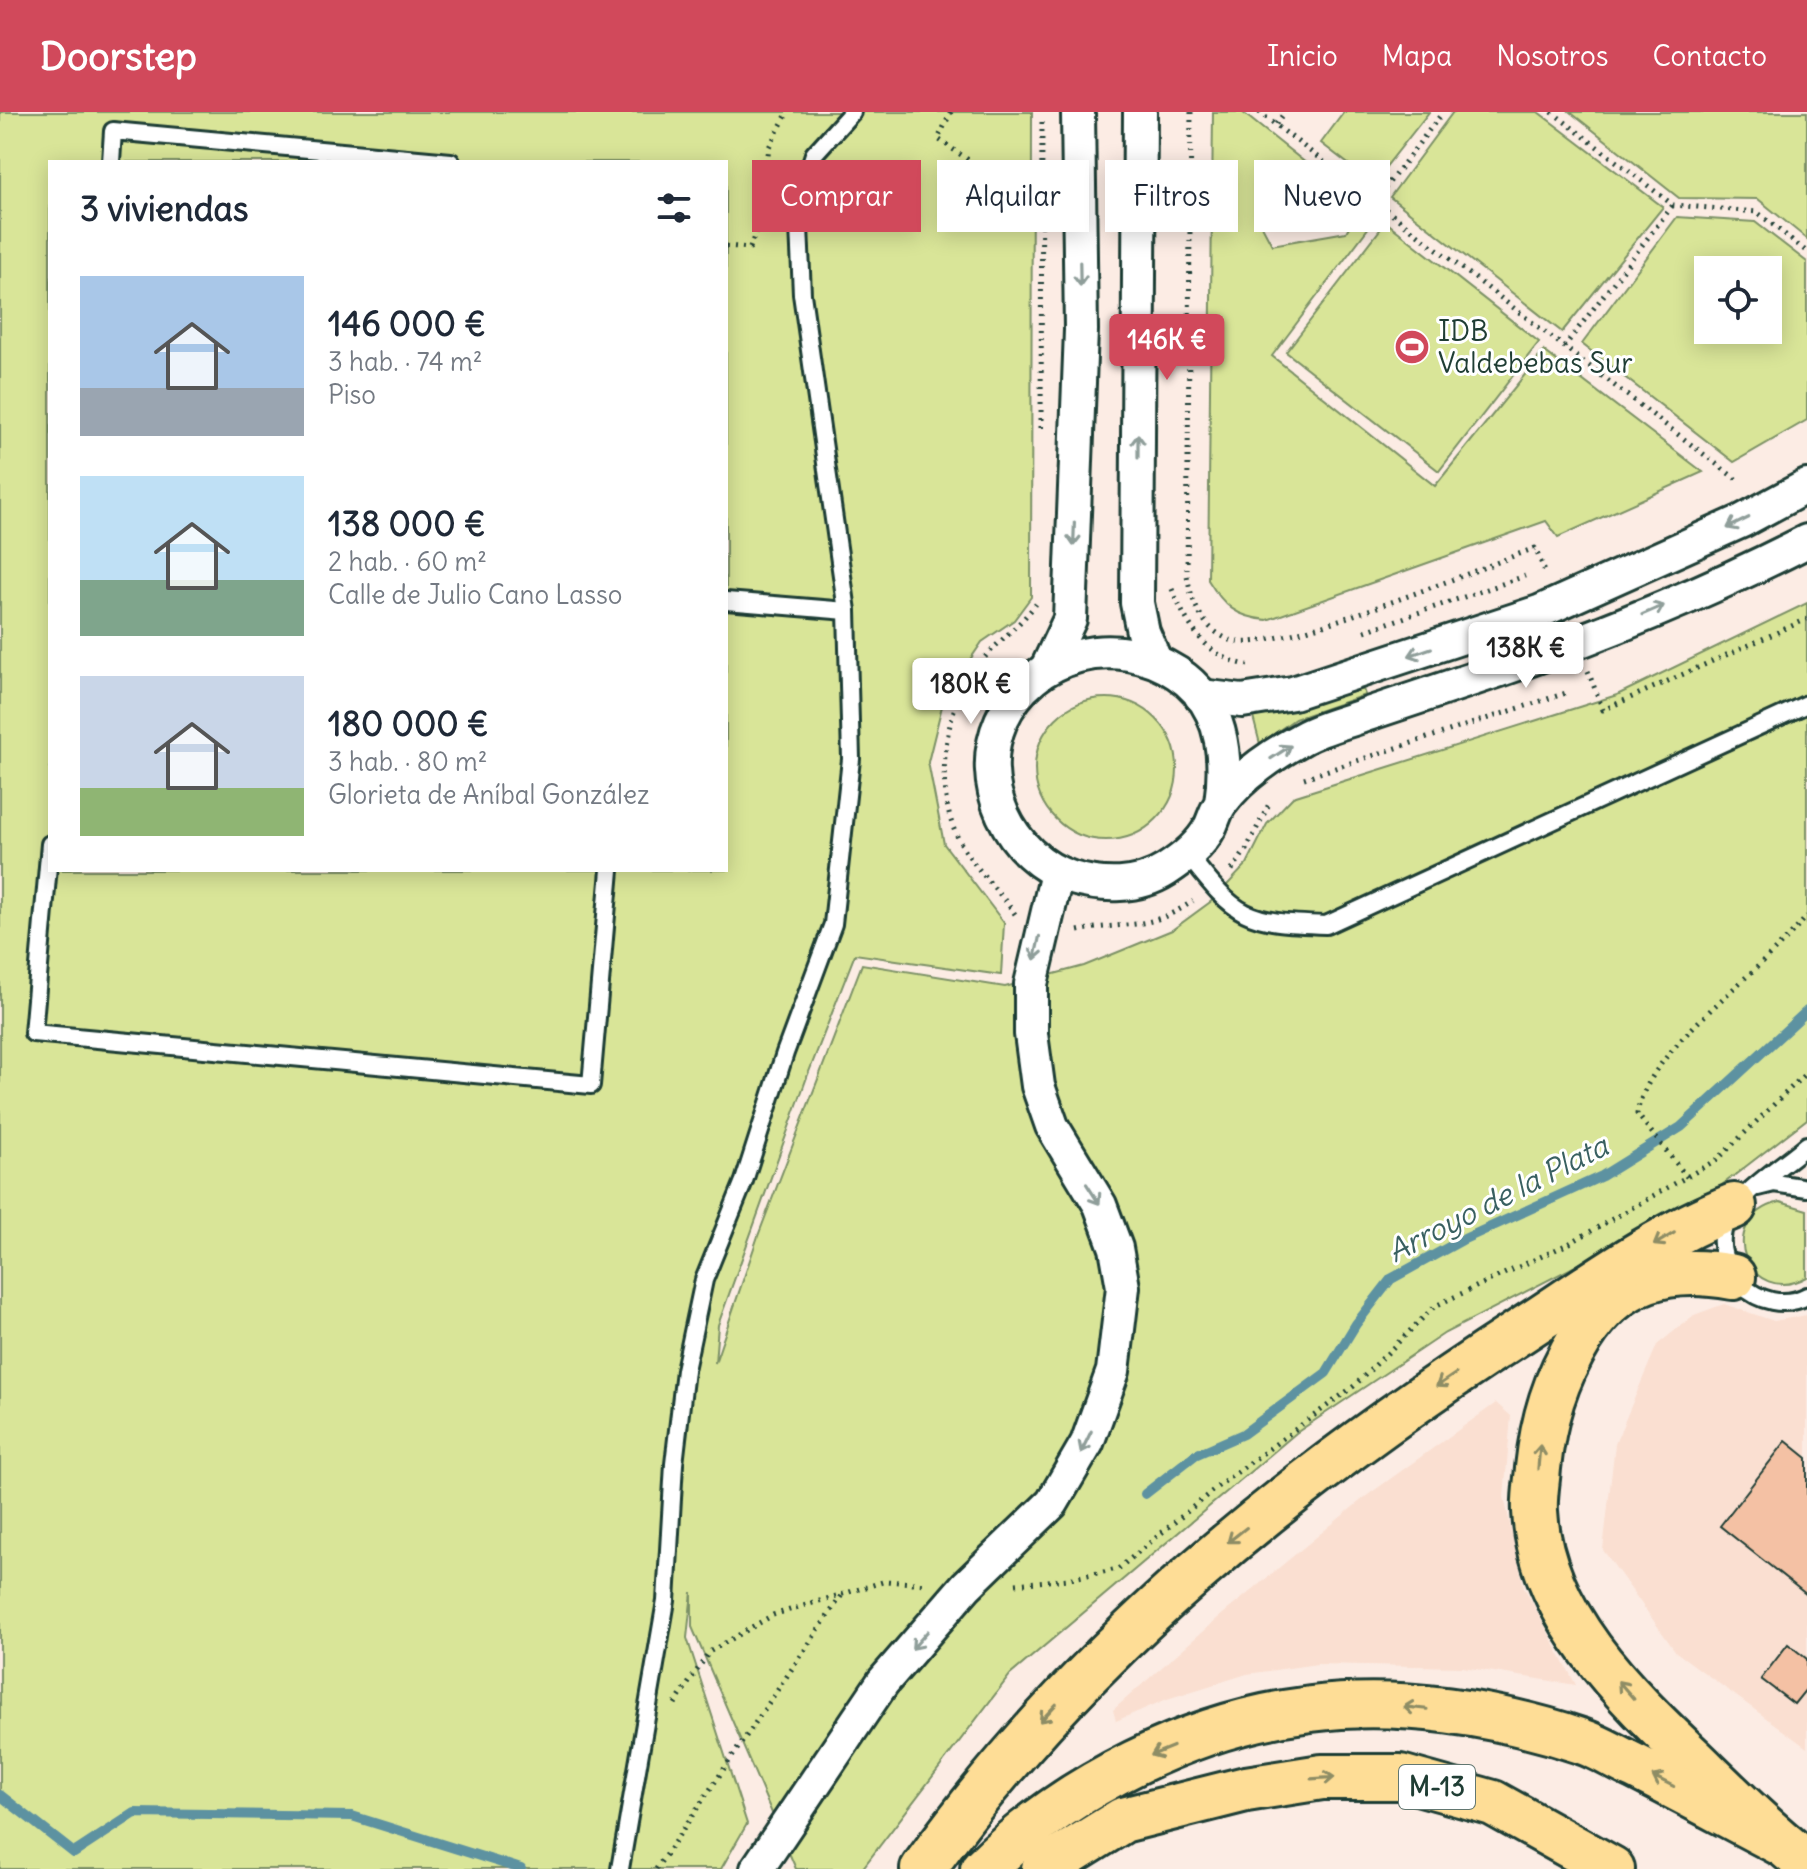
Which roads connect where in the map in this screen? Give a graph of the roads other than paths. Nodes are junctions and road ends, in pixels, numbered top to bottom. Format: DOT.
graph roads {
  1 [pos="852,112"];
  2 [pos="1078,112"];
  3 [pos="1140,112"];
  4 [pos="111,160"];
  5 [pos="429,160"];
  6 [pos="1807,486"];
  7 [pos="1807,541"];
  8 [pos="728,601"];
  9 [pos="847,611"];
  10 [pos="1155,660"];
  11 [pos="1047,668"];
  12 [pos="1201,696"];
  13 [pos="1807,704"];
  14 [pos="1221,803"];
  15 [pos="1188,855"];
  16 [pos="48,866"];
  17 [pos="610,872"];
  18 [pos="1057,873"];
  19 [pos="1807,1145"];
  20 [pos="1807,1188"];
  21 [pos="1746,1197"];
  22 [pos="1733,1277"];
  23 [pos="1807,1296"];
  24 [pos="1246,1789"];
  25 [pos="1794,1853"];
  26 [pos="620,1869"];
  27 [pos="757,1869"];
  28 [pos="923,1869"];
  29 [pos="983,1869"];
  30 [pos="1044,1869"];
  31 [pos="1100,1869"];
  32 [pos="1612,1869"];
  1 -- 9 [label="lane"];
  2 -- 11 [label="street, one-way"];
  10 -- 3 [label="street, one-way"];
  4 -- 5 [label="lane"];
  6 -- 12 [label="street, one-way"];
  14 -- 7 [label="street, one-way"];
  8 -- 9 [label="lane"];
  9 -- 26 [label="lane"];
  10 -- 11 [label="street"];
  10 -- 12 [label="street"];
  11 -- 18 [label="street"];
  12 -- 14 [label="street"];
  13 -- 15 [label="lane"];
  14 -- 15 [label="street"];
  15 -- 18 [label="street"];
  16 -- 17 [label="lane"];
  18 -- 27 [label="street, one-way"];
  19 -- 21 [label="lane"];
  20 -- 21 [label="lane"];
  21 -- 22 [label="lane"];
  21 -- 28 [label="highway, one-way"];
  22 -- 23 [label="lane"];
  25 -- 22 [label="highway, one-way"];
  24 -- 30 [label="highway"];
  24 -- 31 [label="highway"];
  24 -- 32 [label="highway, M-13, one-way"];
  25 -- 29 [label="highway, one-way"];
}
